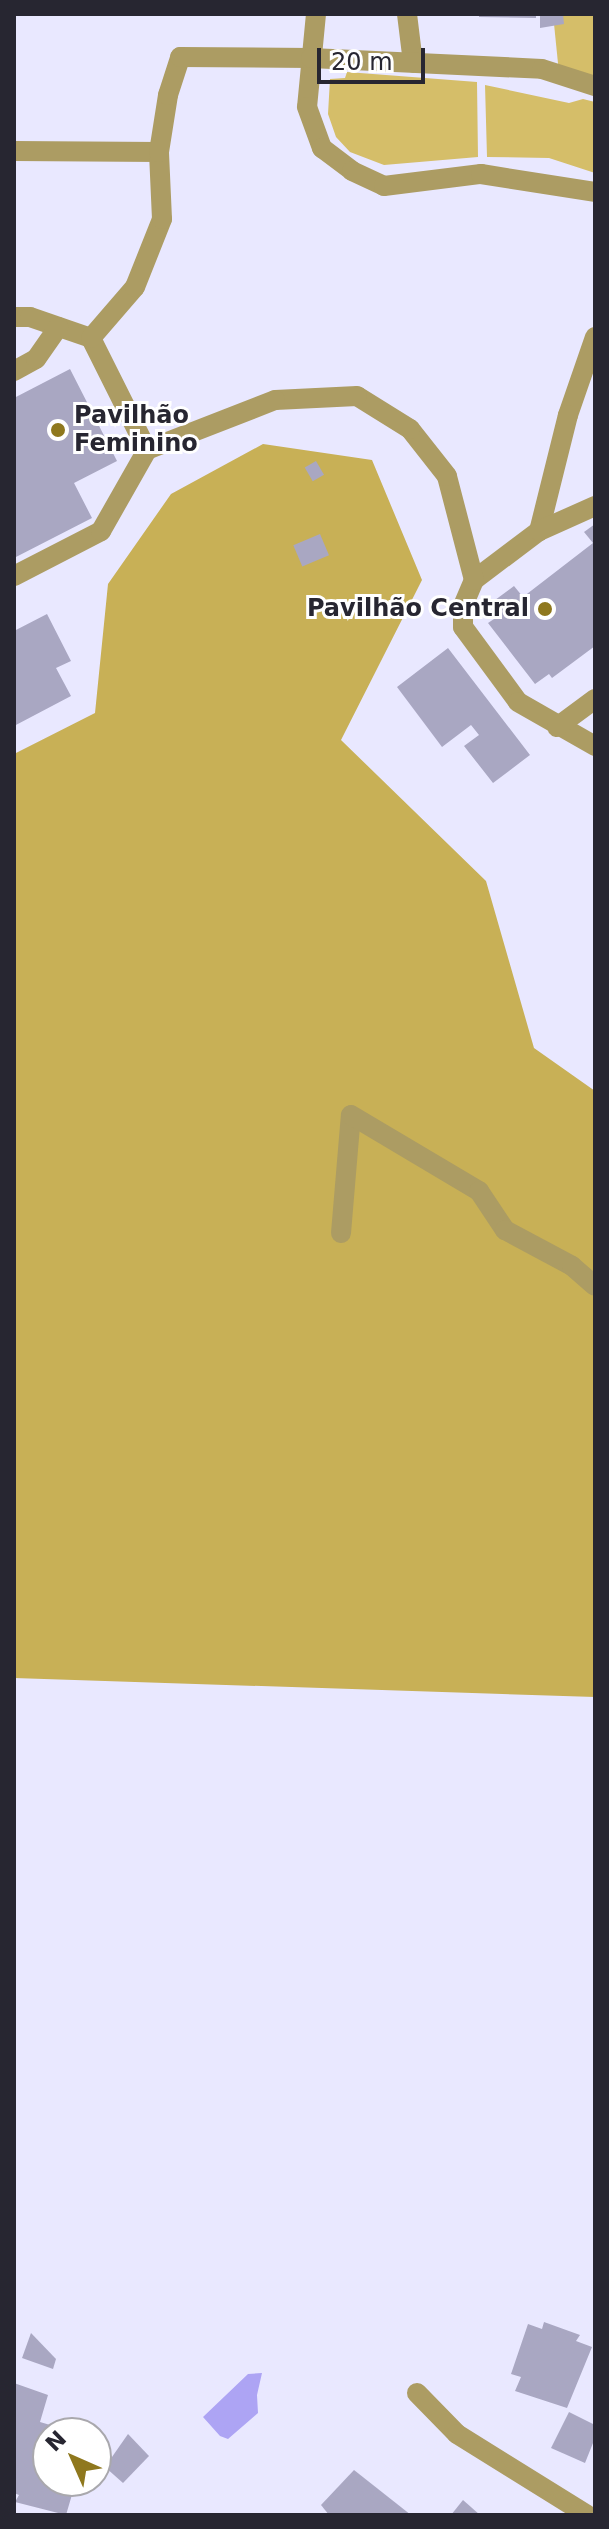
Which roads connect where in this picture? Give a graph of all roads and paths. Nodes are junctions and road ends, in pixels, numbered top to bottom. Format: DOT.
graph roads {
  1 [pos="316,14"];
  2 [pos="407,14"];
  3 [pos="311,58"];
  4 [pos="413,63"];
  5 [pos="595,86"];
  6 [pos="14,151"];
  7 [pos="159,152"];
  8 [pos="595,192"];
  9 [pos="14,317"];
  10 [pos="58,327"];
  11 [pos="595,337"];
  12 [pos="91,338"];
  13 [pos="14,371"];
  14 [pos="147,450"];
  15 [pos="595,506"];
  16 [pos="539,531"];
  17 [pos="14,576"];
  18 [pos="474,580"];
  19 [pos="595,699"];
  20 [pos="557,727"];
  21 [pos="595,746"];
  22 [pos="341,1233"];
  23 [pos="595,1286"];
  24 [pos="417,2393"];
  25 [pos="587,2515"];
  1 -- 3 [label="street"];
  2 -- 4 [label="street"];
  3 -- 4 [label="street"];
  3 -- 7 [label="street"];
  3 -- 8 [label="street"];
  4 -- 5 [label="street"];
  6 -- 7 [label="street"];
  7 -- 12 [label="street"];
  9 -- 10 [label="street"];
  10 -- 12 [label="street"];
  10 -- 13 [label="street"];
  11 -- 16 [label="street"];
  12 -- 14 [label="street"];
  14 -- 17 [label="street"];
  14 -- 18 [label="street"];
  15 -- 16 [label="street"];
  16 -- 18 [label="street"];
  18 -- 20 [label="street"];
  19 -- 20 [label="street"];
  20 -- 21 [label="street"];
  22 -- 23 [label="street"];
  24 -- 25 [label="street"];
}
